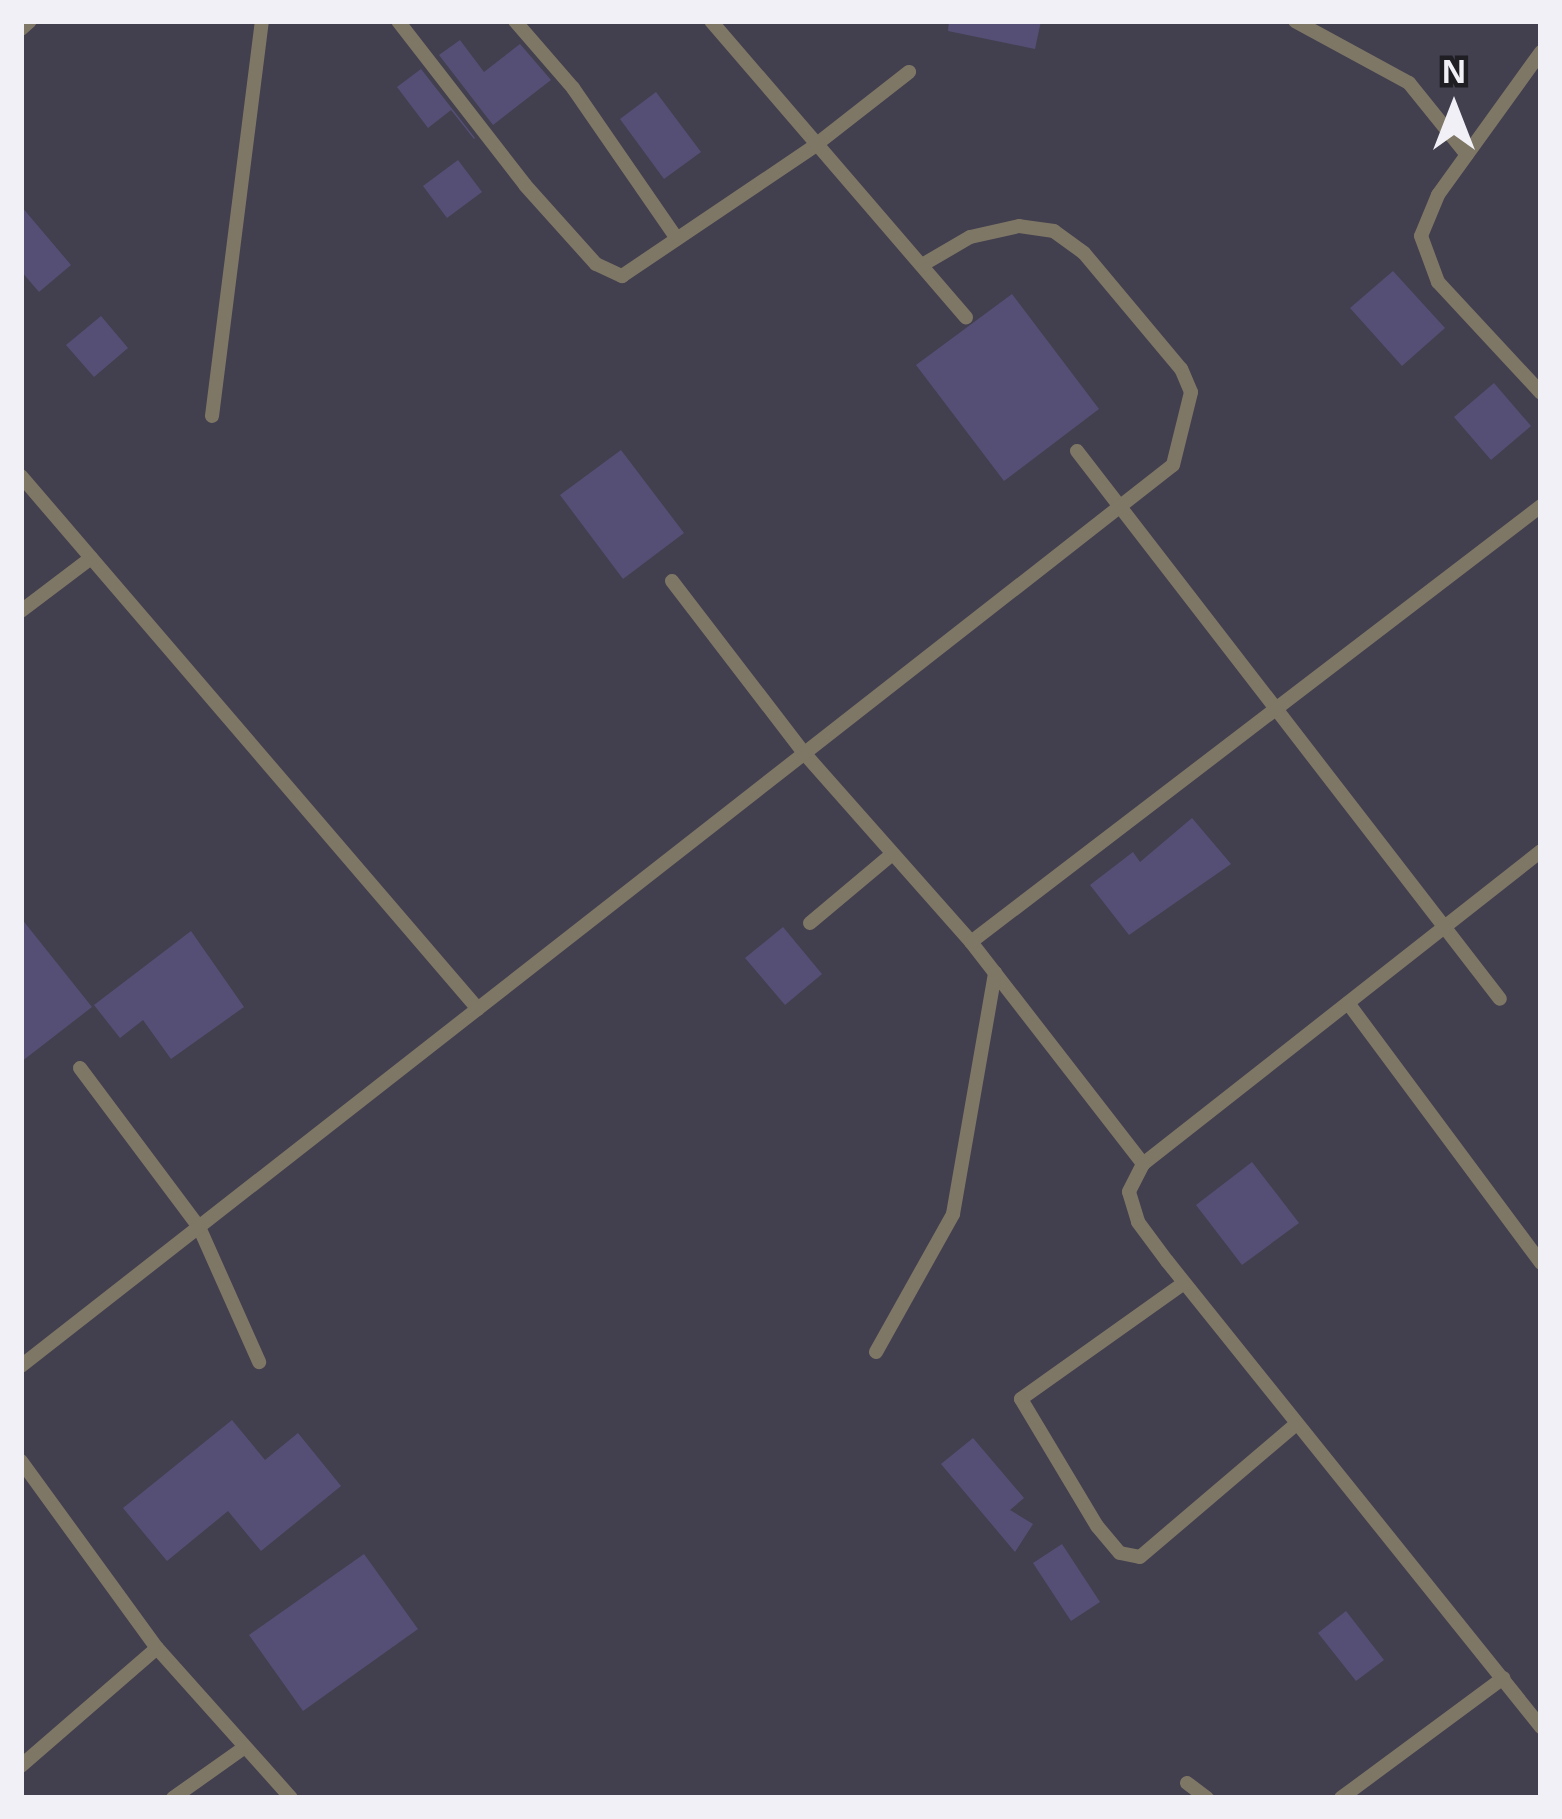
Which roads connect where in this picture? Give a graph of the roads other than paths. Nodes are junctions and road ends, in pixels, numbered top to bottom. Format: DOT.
graph roads {
  1 [pos="31,21"];
  2 [pos="262,21"];
  3 [pos="398,21"];
  4 [pos="515,21"];
  5 [pos="711,21"];
  6 [pos="1294,21"];
  7 [pos="21,29"];
  8 [pos="1541,52"];
  9 [pos="909,72"];
  10 [pos="813,148"];
  11 [pos="1467,155"];
  12 [pos="677,238"];
  13 [pos="922,265"];
  14 [pos="966,317"];
  15 [pos="1541,393"];
  16 [pos="212,416"];
  17 [pos="1077,451"];
  18 [pos="21,476"];
  19 [pos="1122,505"];
  20 [pos="1541,506"];
  21 [pos="91,558"];
  22 [pos="672,581"];
  23 [pos="21,610"];
  24 [pos="1278,706"];
  25 [pos="805,753"];
  26 [pos="1541,851"];
  27 [pos="891,855"];
  28 [pos="810,923"];
  29 [pos="1447,923"];
  30 [pos="971,942"];
  31 [pos="995,973"];
  32 [pos="1500,999"];
  33 [pos="1348,1003"];
  34 [pos="478,1009"];
  35 [pos="80,1068"];
  36 [pos="1143,1164"];
  37 [pos="199,1227"];
  38 [pos="1541,1263"];
  39 [pos="1184,1283"];
  40 [pos="876,1352"];
  41 [pos="259,1362"];
  42 [pos="21,1366"];
  43 [pos="1296,1424"];
  44 [pos="21,1461"];
  45 [pos="157,1648"];
  46 [pos="1503,1678"];
  47 [pos="1541,1727"];
  48 [pos="245,1747"];
  49 [pos="21,1766"];
  50 [pos="1186,1783"];
  51 [pos="173,1798"];
  52 [pos="291,1798"];
  53 [pos="1207,1798"];
  54 [pos="1341,1798"];
  1 -- 7 [label="lane"];
  2 -- 16 [label="lane"];
  3 -- 12 [label="lane"];
  4 -- 12 [label="lane"];
  5 -- 10 [label="lane"];
  6 -- 11 [label="lane"];
  8 -- 11 [label="lane"];
  9 -- 10 [label="lane"];
  10 -- 12 [label="lane"];
  10 -- 13 [label="lane"];
  11 -- 15 [label="lane"];
  13 -- 14 [label="lane"];
  13 -- 19 [label="lane"];
  17 -- 19 [label="lane"];
  18 -- 21 [label="lane"];
  19 -- 24 [label="lane"];
  19 -- 25 [label="lane"];
  20 -- 24 [label="lane"];
  21 -- 23 [label="lane"];
  21 -- 34 [label="lane"];
  22 -- 25 [label="lane"];
  24 -- 29 [label="lane"];
  24 -- 30 [label="lane"];
  25 -- 27 [label="lane"];
  25 -- 34 [label="lane"];
  26 -- 29 [label="lane"];
  27 -- 28 [label="lane"];
  27 -- 30 [label="lane"];
  29 -- 32 [label="lane"];
  29 -- 33 [label="lane"];
  30 -- 31 [label="lane"];
  31 -- 36 [label="lane"];
  31 -- 40 [label="lane"];
  33 -- 36 [label="lane"];
  33 -- 38 [label="lane"];
  34 -- 37 [label="lane"];
  35 -- 37 [label="lane"];
  36 -- 39 [label="lane"];
  37 -- 41 [label="lane"];
  37 -- 42 [label="lane"];
  39 -- 43 [label="lane"];
  39 -- 43 [label="lane"];
  43 -- 46 [label="lane"];
  44 -- 45 [label="lane"];
  45 -- 48 [label="lane"];
  45 -- 49 [label="lane"];
  46 -- 47 [label="lane"];
  46 -- 54 [label="lane"];
  48 -- 51 [label="lane"];
  48 -- 52 [label="lane"];
  50 -- 53 [label="lane"];
}
